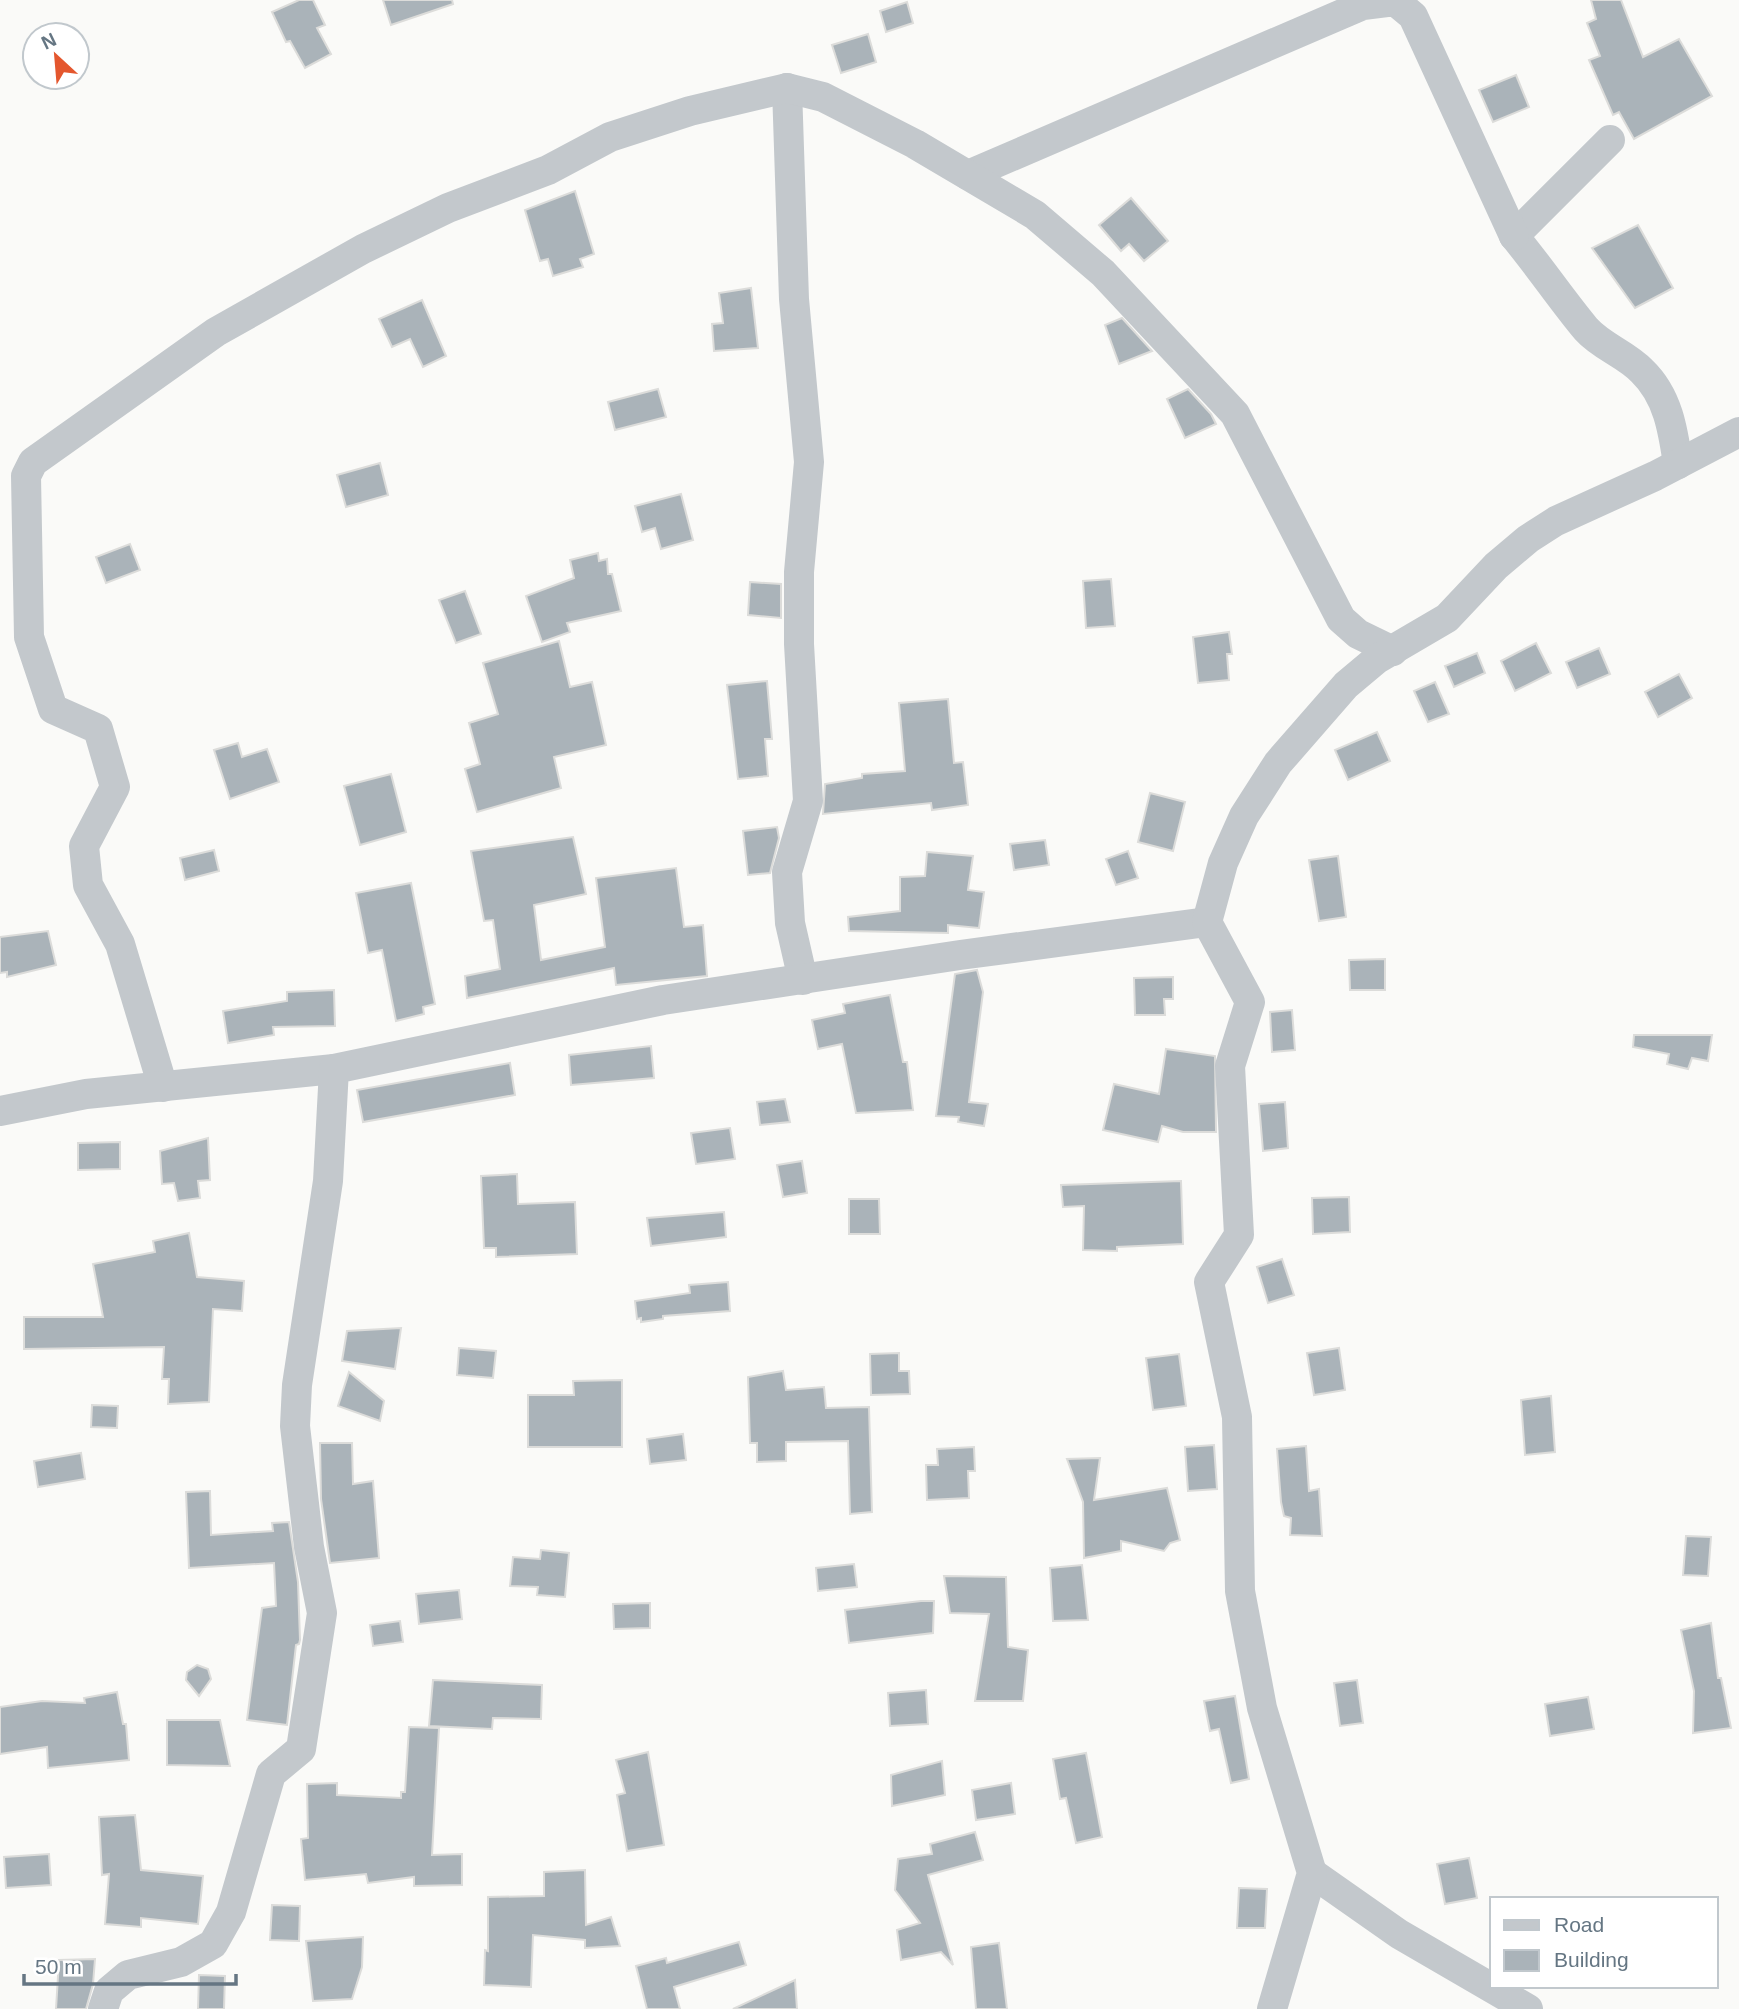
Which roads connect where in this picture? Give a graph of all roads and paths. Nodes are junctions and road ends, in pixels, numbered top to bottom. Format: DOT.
graph roads {
  1 [pos="787,88"];
  2 [pos="1610,141"];
  3 [pos="968,175"];
  4 [pos="1514,236"];
  5 [pos="1739,432"];
  6 [pos="1678,464"];
  7 [pos="1393,651"];
  8 [pos="1207,922"];
  9 [pos="803,980"];
  10 [pos="334,1069"];
  11 [pos="163,1087"];
  12 [pos="0,1111"];
  13 [pos="1312,1873"];
  14 [pos="1490,1987"];
  15 [pos="1492,1988"];
  16 [pos="103,2009"];
  17 [pos="1272,2009"];
  18 [pos="1528,2009"];
  1 -- 3 [label="street"];
  1 -- 9 [label="street"];
  1 -- 11 [label="street"];
  2 -- 4 [label="street"];
  3 -- 4 [label="street"];
  3 -- 7 [label="street"];
  4 -- 6 [label="street"];
  5 -- 6 [label="street"];
  6 -- 7 [label="street"];
  7 -- 8 [label="street"];
  8 -- 9 [label="street"];
  8 -- 13 [label="street"];
  9 -- 10 [label="street"];
  10 -- 11 [label="street"];
  10 -- 16 [label="street"];
  11 -- 12 [label="street"];
  13 -- 14 [label="street"];
  13 -- 17 [label="street"];
  15 -- 18 [label="street"];
}
